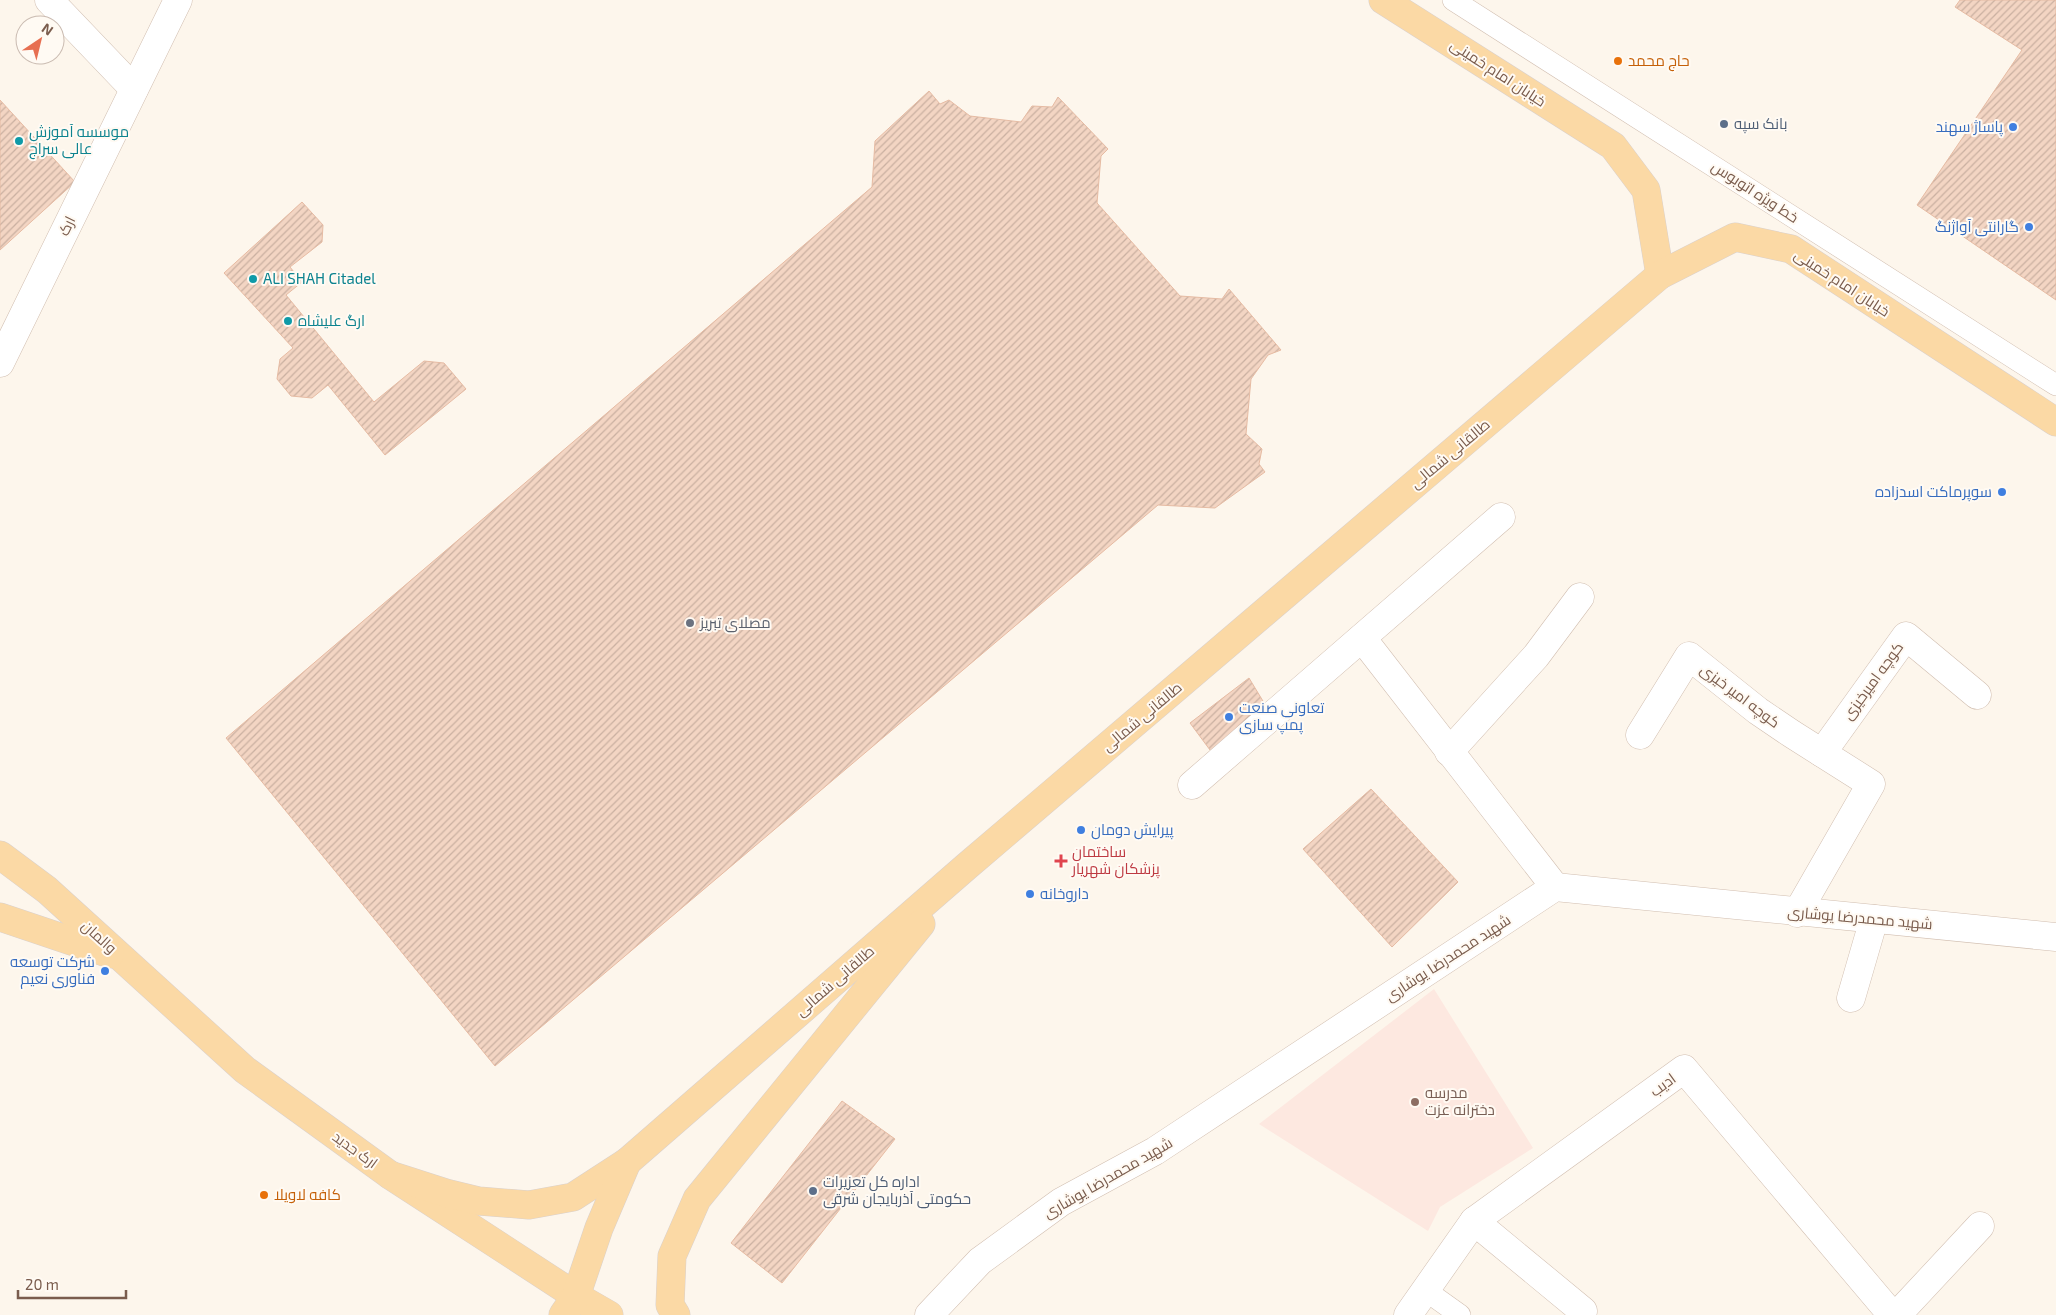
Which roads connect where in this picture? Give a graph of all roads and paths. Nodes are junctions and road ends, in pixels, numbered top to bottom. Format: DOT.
graph roads {
  1 [pos="49,0"];
  2 [pos="178,0"];
  3 [pos="1384,0"];
  4 [pos="1453,0"];
  5 [pos="134,89"];
  6 [pos="1660,275"];
  7 [pos="0,363"];
  8 [pos="2056,385"];
  9 [pos="2056,422"];
  10 [pos="1501,517"];
  11 [pos="1580,597"];
  12 [pos="1362,638"];
  13 [pos="1977,695"];
  14 [pos="1640,736"];
  15 [pos="1449,752"];
  16 [pos="1822,753"];
  17 [pos="1192,785"];
  18 [pos="0,855"];
  19 [pos="968,866"];
  20 [pos="1554,887"];
  21 [pos="1798,913"];
  22 [pos="0,917"];
  23 [pos="1874,919"];
  24 [pos="2056,937"];
  25 [pos="121,958"];
  26 [pos="1851,998"];
  27 [pos="627,1162"];
  28 [pos="390,1175"];
  29 [pos="1474,1221"];
  30 [pos="1980,1226"];
  31 [pos="1425,1290"];
  32 [pos="569,1306"];
  33 [pos="1583,1311"];
  34 [pos="609,1315"];
  35 [pos="676,1315"];
  36 [pos="929,1315"];
  37 [pos="1408,1315"];
  38 [pos="1460,1315"];
  39 [pos="1892,1315"];
  40 [pos="1897,1315"];
  1 -- 5 [label="street"];
  2 -- 5 [label="street, ارک"];
  3 -- 6 [label="main road, خیابان امام خمینی"];
  4 -- 8 [label="lane, خط ویژه اتوبوس"];
  5 -- 7 [label="street, ارک"];
  6 -- 9 [label="main road, خیابان امام خمینی"];
  6 -- 19 [label="main road, طالقانی شمالی"];
  10 -- 12 [label="street"];
  11 -- 15 [label="street"];
  12 -- 15 [label="street"];
  12 -- 17 [label="street"];
  13 -- 16 [label="street, کوچه امیرخیزی"];
  14 -- 16 [label="street, کوچه امیر خیزی"];
  15 -- 20 [label="street"];
  16 -- 21 [label="street, کوچه امیر خیزی"];
  18 -- 25 [label="main road, والمان"];
  19 -- 27 [label="main road, طالقانی شمالی"];
  19 -- 35 [label="main road"];
  20 -- 21 [label="street, شهید محمدرضا یوشاری"];
  20 -- 36 [label="street, شهید محمدرضا یوشاری"];
  21 -- 23 [label="street, شهید محمدرضا یوشاری"];
  22 -- 25 [label="main road, والمان"];
  23 -- 24 [label="street, شهید محمدرضا یوشاری"];
  23 -- 26 [label="street"];
  25 -- 28 [label="main road, ارک جدید"];
  27 -- 28 [label="main road, طالقانی شمالی"];
  27 -- 32 [label="main road"];
  28 -- 32 [label="main road, ارک جدید"];
  29 -- 31 [label="street, ادیب"];
  29 -- 33 [label="street"];
  29 -- 39 [label="street, ادیب"];
  30 -- 40 [label="street"];
  31 -- 37 [label="street, ادیب"];
  31 -- 38 [label="lane"];
  32 -- 34 [label="main road, ارک جدید"];
}
